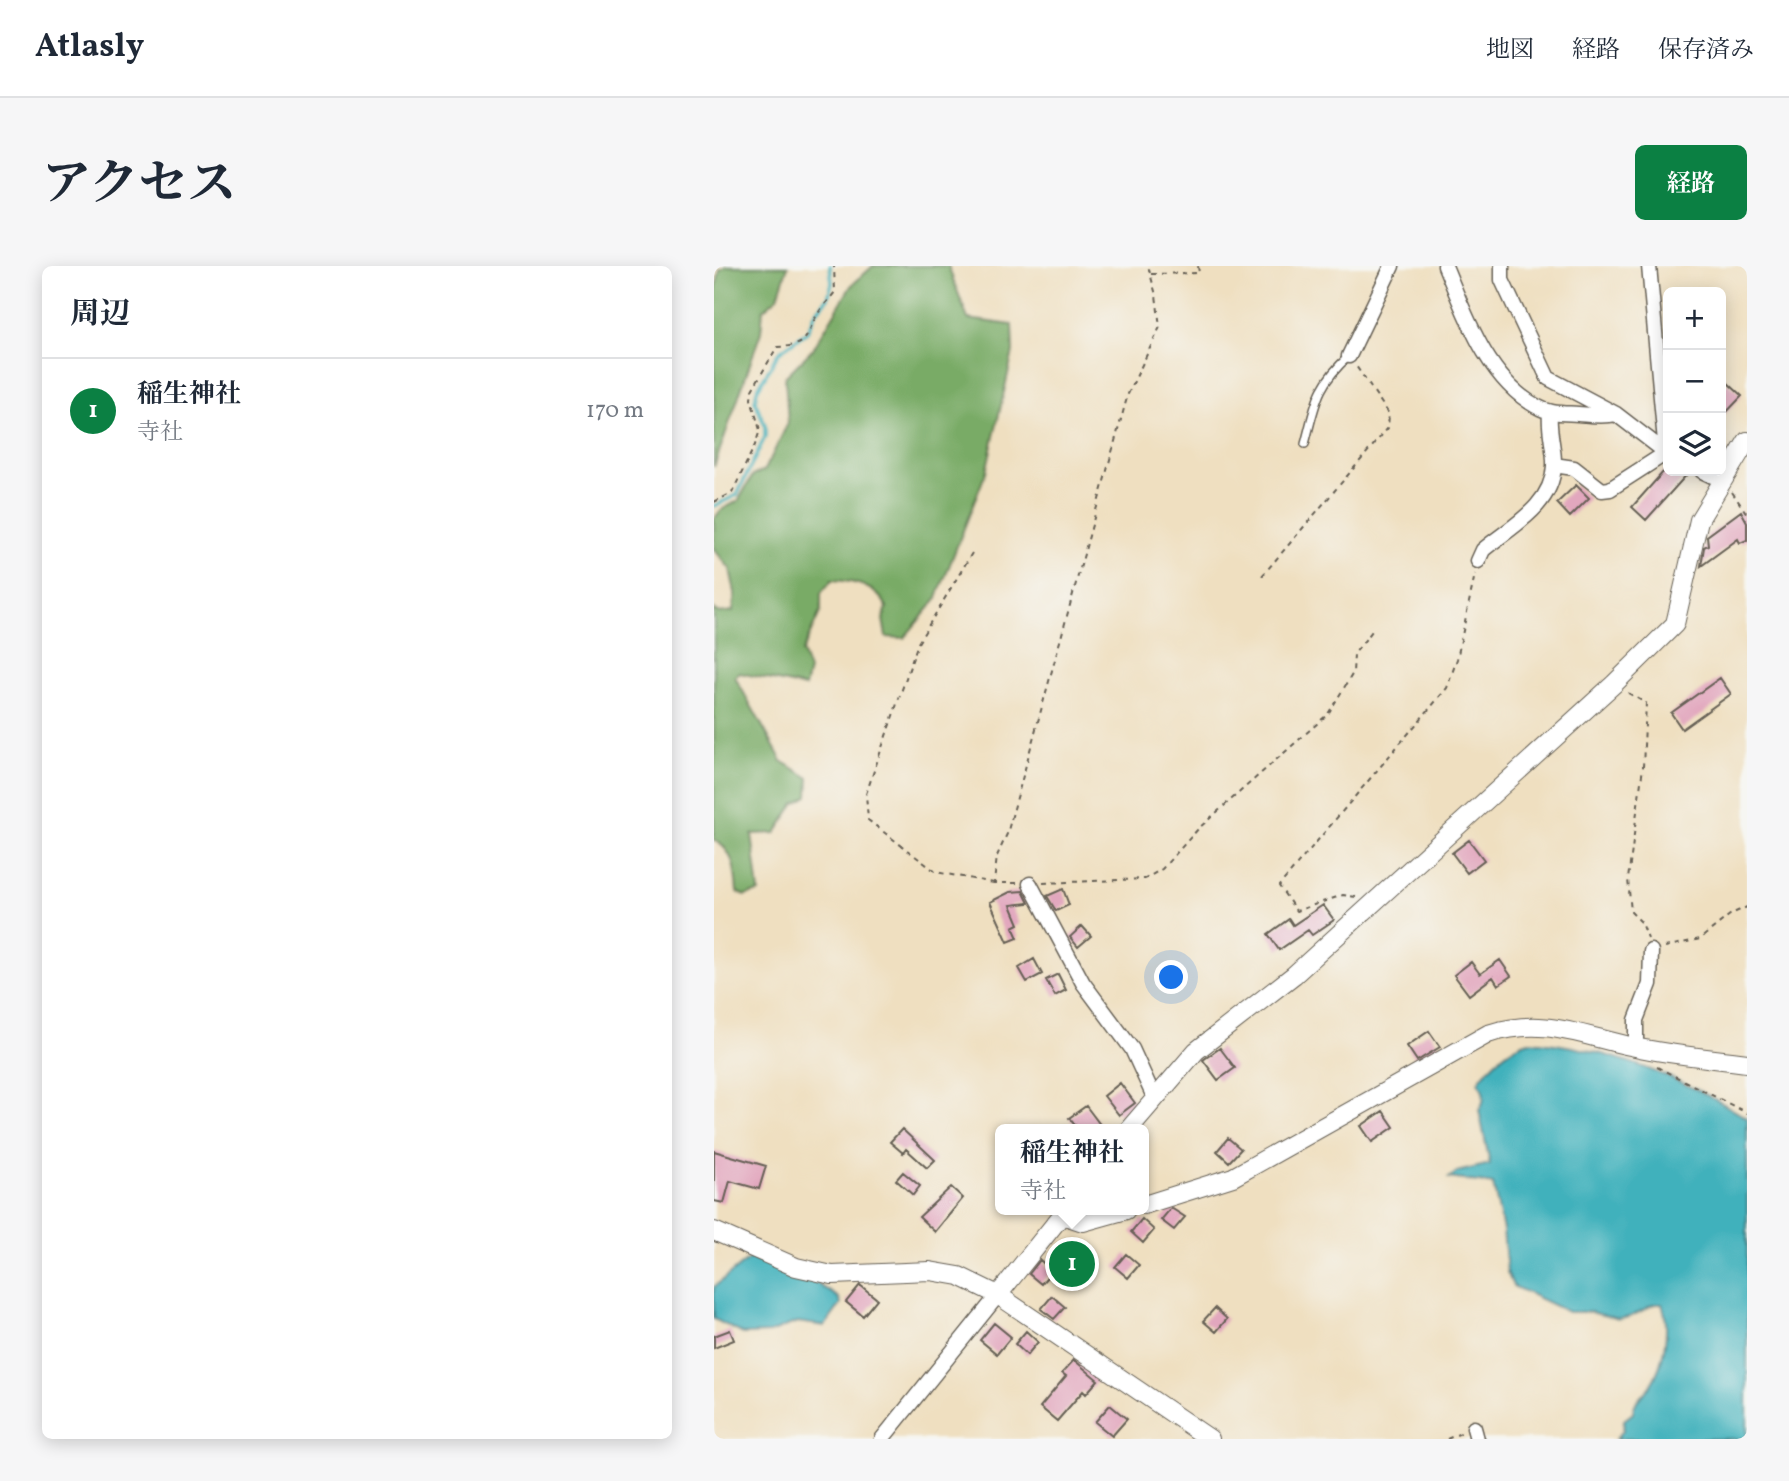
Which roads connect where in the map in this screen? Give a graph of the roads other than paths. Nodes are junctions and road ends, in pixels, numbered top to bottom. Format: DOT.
graph roads {
  1 [pos="1392,266"];
  2 [pos="1445,266"];
  3 [pos="1502,266"];
  4 [pos="1649,266"];
  5 [pos="1349,356"];
  6 [pos="1550,412"];
  7 [pos="1663,413"];
  8 [pos="1616,414"];
  9 [pos="1747,441"];
  10 [pos="1305,444"];
  11 [pos="1663,451"];
  12 [pos="1663,456"];
  13 [pos="1554,465"];
  14 [pos="1712,476"];
  15 [pos="1723,481"];
  16 [pos="1478,561"];
  17 [pos="1030,884"];
  18 [pos="1651,951"];
  19 [pos="1636,1048"];
  20 [pos="1747,1063"];
  21 [pos="1154,1097"];
  22 [pos="1133,1124"];
  23 [pos="1149,1203"];
  24 [pos="1062,1215"];
  25 [pos="1070,1215"];
  26 [pos="1108,1215"];
  27 [pos="714,1231"];
  28 [pos="998,1295"];
  29 [pos="882,1439"];
  30 [pos="1210,1439"];
  1 -- 5 [label="street"];
  2 -- 6 [label="street"];
  3 -- 8 [label="street"];
  4 -- 7 [label="street"];
  5 -- 10 [label="lane"];
  6 -- 8 [label="street"];
  6 -- 13 [label="street"];
  8 -- 11 [label="street"];
  9 -- 15 [label="street"];
  12 -- 13 [label="street"];
  13 -- 16 [label="street"];
  14 -- 15 [label="street"];
  15 -- 21 [label="street"];
  17 -- 21 [label="street"];
  18 -- 19 [label="street"];
  19 -- 20 [label="street"];
  19 -- 23 [label="street"];
  21 -- 22 [label="street"];
  24 -- 28 [label="street"];
  25 -- 26 [label="street"];
  27 -- 28 [label="street"];
  28 -- 29 [label="street"];
  28 -- 30 [label="street"];
}
